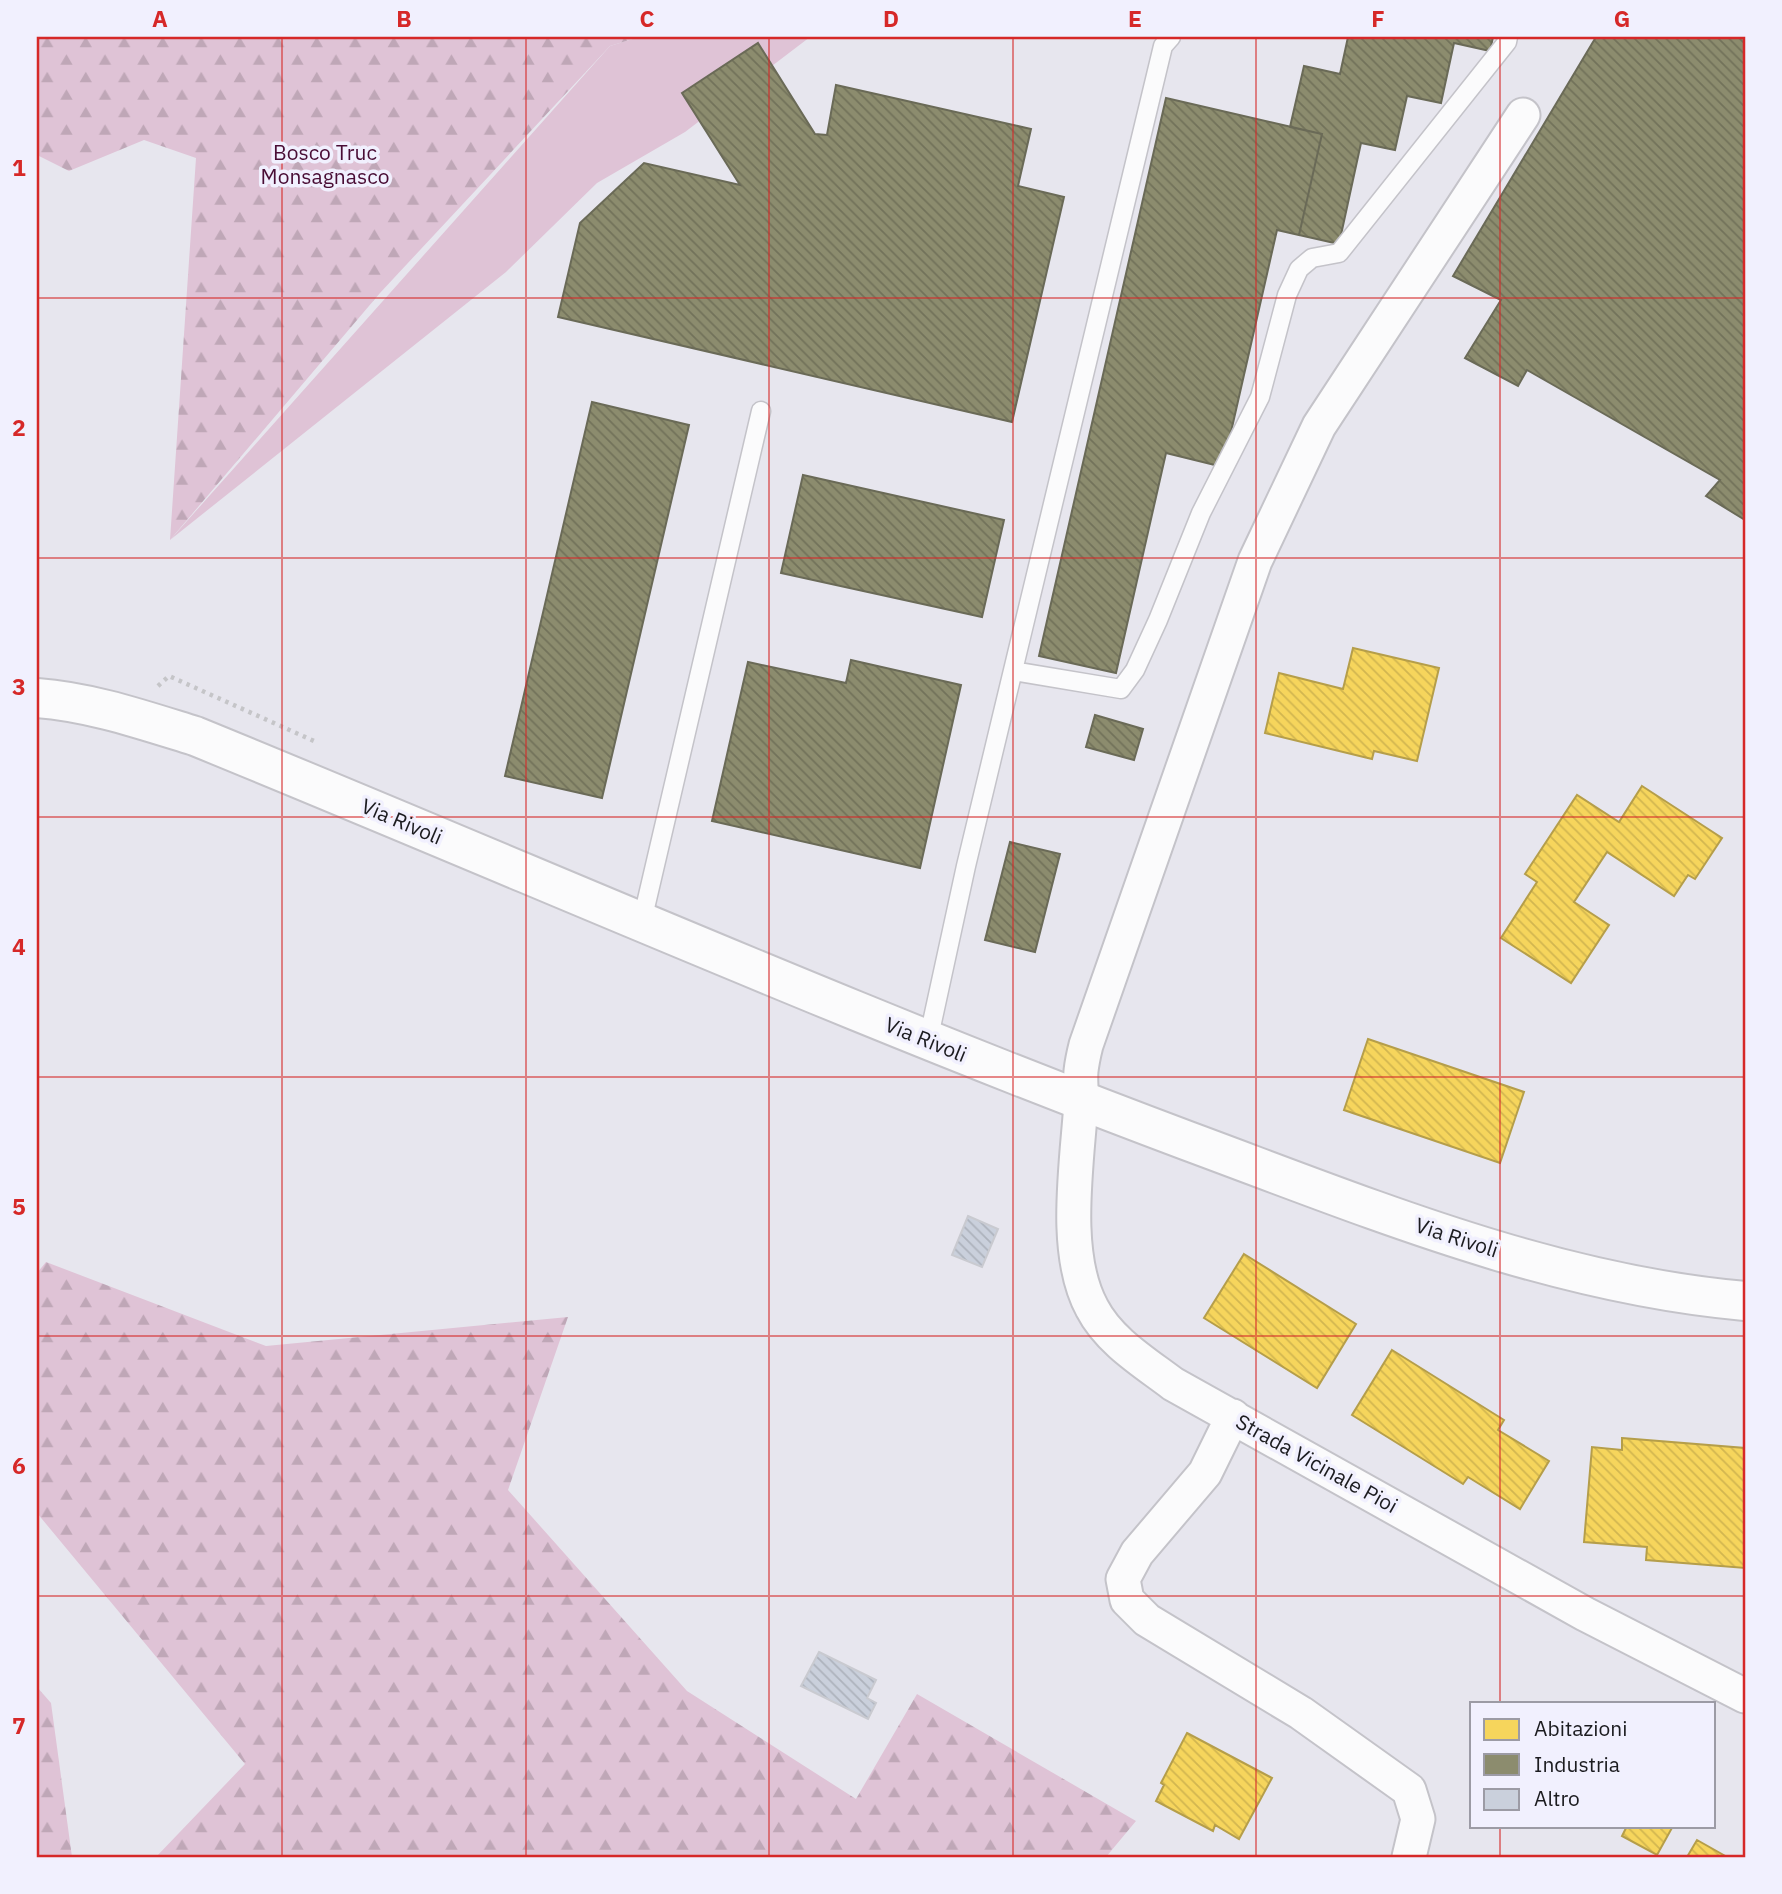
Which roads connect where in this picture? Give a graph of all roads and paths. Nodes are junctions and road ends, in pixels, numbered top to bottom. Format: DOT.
graph roads {
  1 [pos="1171,37"];
  2 [pos="1508,37"];
  3 [pos="1523,116"];
  4 [pos="761,411"];
  5 [pos="1013,671"];
  6 [pos="37,698"];
  7 [pos="642,921"];
  8 [pos="928,1041"];
  9 [pos="1081,1101"];
  10 [pos="1745,1301"];
  11 [pos="1233,1416"];
  12 [pos="1745,1696"];
  13 [pos="1409,1857"];
  1 -- 5 [label="lane"];
  2 -- 5 [label="lane"];
  3 -- 9 [label="street, Strada Vicinale Pioi"];
  4 -- 7 [label="lane"];
  5 -- 8 [label="lane"];
  6 -- 7 [label="street, Via Rivoli"];
  7 -- 8 [label="street, Via Rivoli"];
  8 -- 9 [label="street, Via Rivoli"];
  9 -- 10 [label="street, Via Rivoli"];
  9 -- 11 [label="street, Strada Vicinale Pioi"];
  11 -- 12 [label="street, Strada Vicinale Pioi"];
  11 -- 13 [label="street"];
}
